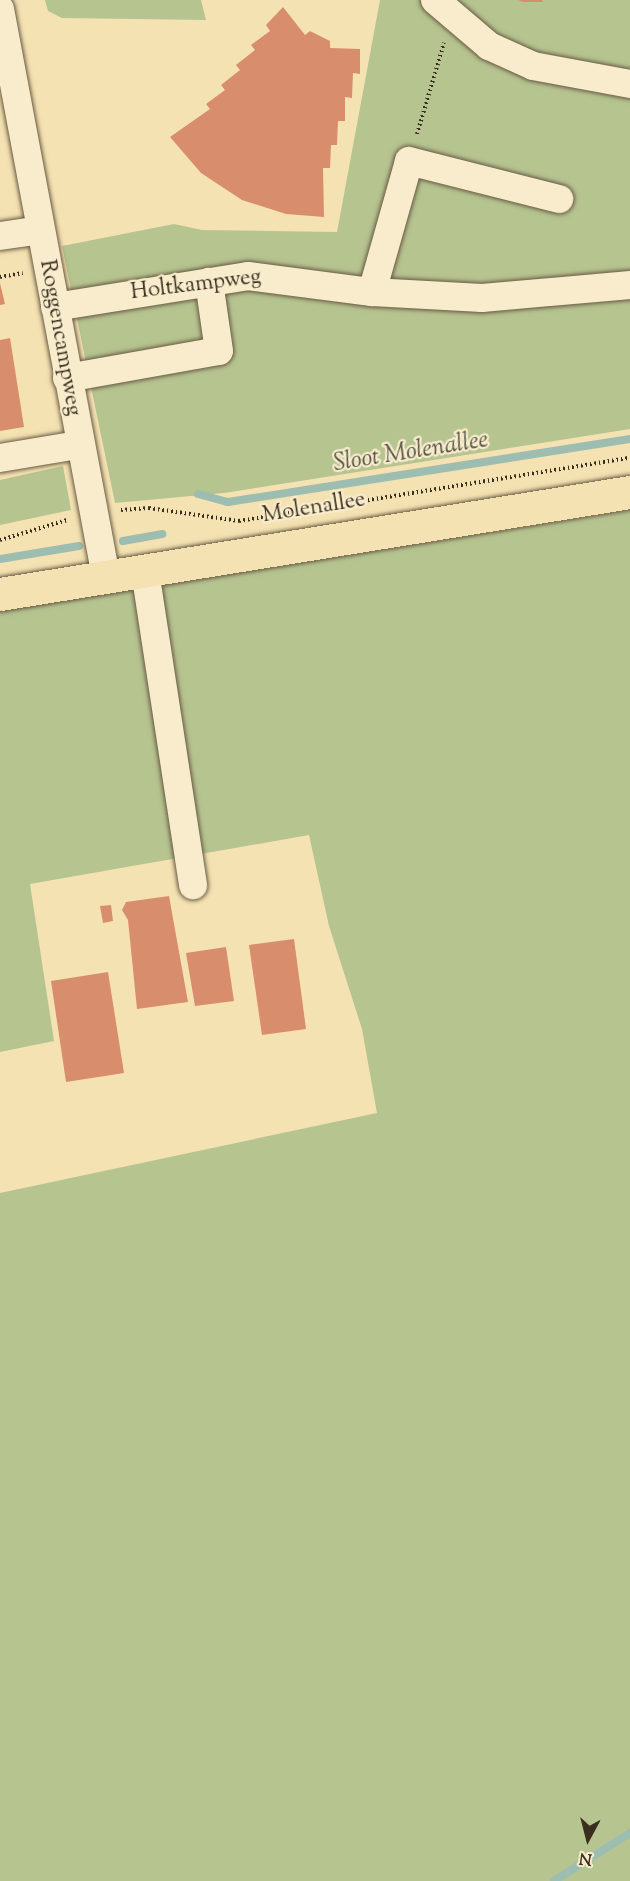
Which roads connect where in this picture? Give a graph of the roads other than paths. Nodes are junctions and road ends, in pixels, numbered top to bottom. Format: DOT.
graph roads {
  1 [pos="0,9"];
  2 [pos="444,9"];
  3 [pos="630,84"];
  4 [pos="559,200"];
  5 [pos="40,230"];
  6 [pos="0,236"];
  7 [pos="209,282"];
  8 [pos="630,285"];
  9 [pos="372,292"];
  10 [pos="54,307"];
  11 [pos="68,378"];
  12 [pos="78,445"];
  13 [pos="0,458"];
  14 [pos="630,492"];
  15 [pos="145,571"];
  16 [pos="106,577"];
  17 [pos="0,594"];
  18 [pos="193,885"];
  1 -- 5 [label="street, Roggencampweg"];
  2 -- 3 [label="street"];
  4 -- 9 [label="street"];
  5 -- 6 [label="street, Roggencampweg"];
  5 -- 10 [label="street, Roggencampweg"];
  7 -- 9 [label="street, Holtkampweg"];
  7 -- 10 [label="street, Holtkampweg"];
  7 -- 11 [label="street"];
  8 -- 9 [label="street, Holtkampweg"];
  10 -- 11 [label="street, Roggencampweg"];
  11 -- 12 [label="street, Roggencampweg"];
  12 -- 13 [label="street, Roggencampweg"];
  12 -- 16 [label="street, Roggencampweg"];
  14 -- 15 [label="main road, Molenallee"];
  15 -- 16 [label="main road, Molenallee"];
  15 -- 18 [label="street"];
  16 -- 17 [label="main road, Molenallee"];
}
